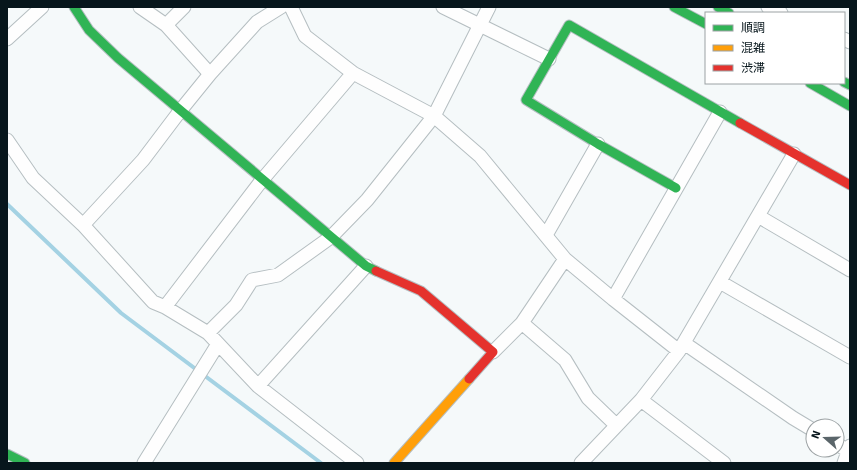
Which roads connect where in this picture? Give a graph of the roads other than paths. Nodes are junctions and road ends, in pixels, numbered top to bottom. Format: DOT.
graph roads {
  1 [pos="42,7"];
  2 [pos="74,7"];
  3 [pos="140,7"];
  4 [pos="184,7"];
  5 [pos="281,7"];
  6 [pos="291,7"];
  7 [pos="443,7"];
  8 [pos="489,7"];
  9 [pos="674,7"];
  10 [pos="718,7"];
  11 [pos="768,7"];
  12 [pos="727,12"];
  13 [pos="779,12"];
  14 [pos="705,23"];
  15 [pos="166,25"];
  16 [pos="480,26"];
  17 [pos="7,39"];
  18 [pos="549,59"];
  19 [pos="353,73"];
  20 [pos="210,74"];
  21 [pos="812,84"];
  22 [pos="850,106"];
  23 [pos="180,111"];
  24 [pos="720,112"];
  25 [pos="434,116"];
  26 [pos="7,140"];
  27 [pos="598,144"];
  28 [pos="794,154"];
  29 [pos="262,180"];
  30 [pos="850,185"];
  31 [pos="676,188"];
  32 [pos="758,216"];
  33 [pos="83,225"];
  34 [pos="546,235"];
  35 [pos="331,237"];
  36 [pos="565,258"];
  37 [pos="366,266"];
  38 [pos="850,270"];
  39 [pos="720,282"];
  40 [pos="613,299"];
  41 [pos="165,308"];
  42 [pos="522,324"];
  43 [pos="208,333"];
  44 [pos="218,344"];
  45 [pos="682,347"];
  46 [pos="493,352"];
  47 [pos="850,357"];
  48 [pos="258,386"];
  49 [pos="641,400"];
  50 [pos="616,425"];
  51 [pos="805,425"];
  52 [pos="7,454"];
  53 [pos="584,462"];
  54 [pos="24,463"];
  55 [pos="144,463"];
  56 [pos="357,463"];
  57 [pos="394,463"];
  58 [pos="724,463"];
  1 -- 17 [label="street"];
  2 -- 23 [label="main road"];
  3 -- 15 [label="street"];
  4 -- 15 [label="street"];
  5 -- 20 [label="street"];
  6 -- 19 [label="street"];
  7 -- 16 [label="street"];
  8 -- 16 [label="street"];
  9 -- 14 [label="main road"];
  10 -- 12 [label="main road"];
  11 -- 13 [label="street"];
  15 -- 20 [label="street"];
  16 -- 18 [label="street"];
  16 -- 25 [label="street"];
  18 -- 24 [label="main road"];
  18 -- 27 [label="main road"];
  19 -- 25 [label="street"];
  19 -- 29 [label="street"];
  20 -- 23 [label="street"];
  21 -- 22 [label="main road"];
  23 -- 29 [label="main road"];
  23 -- 33 [label="street"];
  24 -- 28 [label="main road"];
  24 -- 31 [label="street"];
  25 -- 34 [label="street"];
  25 -- 35 [label="street"];
  26 -- 33 [label="street"];
  27 -- 31 [label="main road"];
  27 -- 34 [label="street"];
  28 -- 30 [label="main road"];
  28 -- 32 [label="street"];
  29 -- 35 [label="main road"];
  29 -- 41 [label="street"];
  31 -- 40 [label="street"];
  32 -- 38 [label="street"];
  32 -- 39 [label="street"];
  33 -- 41 [label="street"];
  34 -- 36 [label="street"];
  35 -- 37 [label="main road"];
  35 -- 43 [label="street"];
  36 -- 40 [label="street"];
  36 -- 42 [label="street"];
  37 -- 46 [label="main road"];
  37 -- 48 [label="street"];
  39 -- 45 [label="street"];
  39 -- 47 [label="street"];
  40 -- 45 [label="street"];
  41 -- 43 [label="street"];
  42 -- 46 [label="street"];
  42 -- 50 [label="street"];
  43 -- 44 [label="street"];
  44 -- 48 [label="street"];
  44 -- 55 [label="street"];
  45 -- 49 [label="street"];
  45 -- 51 [label="street"];
  46 -- 57 [label="main road"];
  48 -- 56 [label="street"];
  49 -- 50 [label="street"];
  49 -- 58 [label="street"];
  50 -- 53 [label="street"];
  52 -- 54 [label="main road"];
}
